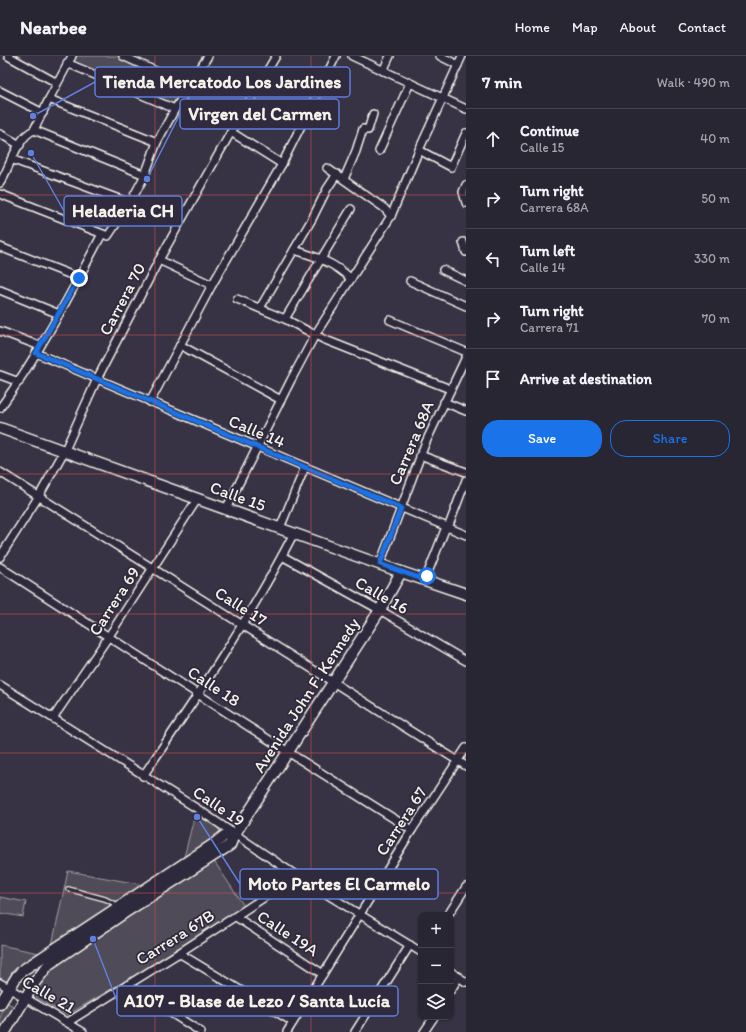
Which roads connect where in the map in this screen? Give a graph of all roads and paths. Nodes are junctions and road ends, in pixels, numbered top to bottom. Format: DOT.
graph roads {
  1 [pos="8,56"];
  2 [pos="72,56"];
  3 [pos="123,56"];
  4 [pos="208,56"];
  5 [pos="276,56"];
  6 [pos="336,56"];
  7 [pos="352,56"];
  8 [pos="390,56"];
  9 [pos="440,56"];
  10 [pos="462,56"];
  11 [pos="139,59"];
  12 [pos="67,63"];
  13 [pos="458,65"];
  14 [pos="383,71"];
  15 [pos="57,83"];
  16 [pos="410,83"];
  17 [pos="188,86"];
  18 [pos="0,91"];
  19 [pos="444,98"];
  20 [pos="49,99"];
  21 [pos="175,109"];
  22 [pos="466,109"];
  23 [pos="42,113"];
  24 [pos="373,114"];
  25 [pos="34,130"];
  26 [pos="231,132"];
  27 [pos="466,133"];
  28 [pos="0,134"];
  29 [pos="157,142"];
  30 [pos="20,145"];
  31 [pos="418,150"];
  32 [pos="379,151"];
  33 [pos="11,160"];
  34 [pos="282,164"];
  35 [pos="327,168"];
  36 [pos="337,174"];
  37 [pos="145,175"];
  38 [pos="344,179"];
  39 [pos="1,182"];
  40 [pos="466,185"];
  41 [pos="0,195"];
  42 [pos="130,203"];
  43 [pos="466,203"];
  44 [pos="351,209"];
  45 [pos="391,216"];
  46 [pos="105,235"];
  47 [pos="463,242"];
  48 [pos="0,247"];
  49 [pos="294,250"];
  50 [pos="466,252"];
  51 [pos="321,258"];
  52 [pos="159,260"];
  53 [pos="443,270"];
  54 [pos="79,278"];
  55 [pos="351,279"];
  56 [pos="410,281"];
  57 [pos="466,281"];
  58 [pos="212,286"];
  59 [pos="0,290"];
  60 [pos="237,299"];
  61 [pos="466,306"];
  62 [pos="260,308"];
  63 [pos="59,314"];
  64 [pos="285,319"];
  65 [pos="390,320"];
  66 [pos="0,331"];
  67 [pos="315,335"];
  68 [pos="180,345"];
  69 [pos="40,346"];
  70 [pos="466,352"];
  71 [pos="36,353"];
  72 [pos="466,358"];
  73 [pos="0,375"];
  74 [pos="97,379"];
  75 [pos="19,382"];
  76 [pos="450,390"];
  77 [pos="281,400"];
  78 [pos="150,402"];
  79 [pos="444,402"];
  80 [pos="0,408"];
  81 [pos="466,411"];
  82 [pos="0,428"];
  83 [pos="258,447"];
  84 [pos="65,450"];
  85 [pos="420,455"];
  86 [pos="305,467"];
  87 [pos="0,472"];
  88 [pos="466,472"];
  89 [pos="466,480"];
  90 [pos="40,496"];
  91 [pos="198,498"];
  92 [pos="401,508"];
  93 [pos="226,509"];
  94 [pos="447,527"];
  95 [pos="280,528"];
  96 [pos="294,533"];
  97 [pos="466,535"];
  98 [pos="282,556"];
  99 [pos="0,557"];
  100 [pos="380,564"];
  101 [pos="0,567"];
  102 [pos="153,568"];
  103 [pos="401,572"];
  104 [pos="425,580"];
  105 [pos="466,594"];
  106 [pos="380,610"];
  107 [pos="242,624"];
  108 [pos="109,636"];
  109 [pos="466,661"];
  110 [pos="333,682"];
  111 [pos="0,685"];
  112 [pos="199,694"];
  113 [pos="53,718"];
  114 [pos="466,748"];
  115 [pos="288,752"];
  116 [pos="458,761"];
  117 [pos="466,766"];
  118 [pos="144,776"];
  119 [pos="412,830"];
  120 [pos="234,835"];
  121 [pos="297,876"];
  122 [pos="466,887"];
  123 [pos="68,889"];
  124 [pos="120,907"];
  125 [pos="450,912"];
  126 [pos="360,914"];
  127 [pos="236,917"];
  128 [pos="410,945"];
  129 [pos="418,950"];
  130 [pos="179,953"];
  131 [pos="323,974"];
  132 [pos="454,974"];
  133 [pos="459,977"];
  134 [pos="466,982"];
  135 [pos="0,983"];
  136 [pos="127,985"];
  137 [pos="454,985"];
  138 [pos="9,988"];
  139 [pos="26,998"];
  140 [pos="0,1004"];
  141 [pos="432,1020"];
  142 [pos="68,1022"];
  143 [pos="293,1022"];
  144 [pos="5,1032"];
  145 [pos="83,1032"];
  146 [pos="201,1032"];
  147 [pos="287,1032"];
  148 [pos="355,1032"];
  149 [pos="424,1032"];
  1 -- 15 [label="street"];
  2 -- 12 [label="street"];
  3 -- 11 [label="street"];
  4 -- 17 [label="street"];
  5 -- 26 [label="street, Carrera 70"];
  6 -- 34 [label="street"];
  7 -- 14 [label="street"];
  8 -- 14 [label="street"];
  9 -- 13 [label="street"];
  10 -- 13 [label="street"];
  11 -- 17 [label="street"];
  12 -- 15 [label="street"];
  12 -- 21 [label="street"];
  13 -- 19 [label="street"];
  14 -- 16 [label="street"];
  15 -- 20 [label="street"];
  16 -- 19 [label="street"];
  16 -- 32 [label="street"];
  17 -- 21 [label="street"];
  18 -- 23 [label="street"];
  19 -- 22 [label="street"];
  19 -- 31 [label="street"];
  20 -- 23 [label="street"];
  20 -- 29 [label="street"];
  21 -- 29 [label="street"];
  23 -- 25 [label="street"];
  24 -- 38 [label="street"];
  25 -- 30 [label="street"];
  25 -- 37 [label="street"];
  26 -- 34 [label="street"];
  26 -- 52 [label="street, Carrera 70"];
  27 -- 31 [label="street"];
  28 -- 30 [label="street"];
  29 -- 37 [label="street"];
  30 -- 33 [label="street"];
  31 -- 45 [label="street"];
  33 -- 39 [label="street"];
  33 -- 42 [label="street"];
  34 -- 58 [label="street"];
  35 -- 36 [label="street"];
  36 -- 38 [label="street"];
  36 -- 49 [label="street"];
  37 -- 42 [label="street"];
  38 -- 45 [label="street"];
  39 -- 41 [label="street"];
  40 -- 43 [label="street"];
  41 -- 46 [label="street"];
  42 -- 46 [label="street"];
  44 -- 51 [label="street"];
  45 -- 55 [label="street"];
  46 -- 54 [label="street"];
  47 -- 50 [label="street"];
  48 -- 54 [label="street"];
  49 -- 51 [label="street"];
  49 -- 62 [label="street"];
  51 -- 55 [label="street"];
  51 -- 64 [label="street"];
  52 -- 58 [label="street"];
  52 -- 74 [label="street, Carrera 70"];
  53 -- 57 [label="street"];
  54 -- 63 [label="street"];
  55 -- 67 [label="street"];
  56 -- 61 [label="street"];
  58 -- 68 [label="street"];
  59 -- 63 [label="street"];
  60 -- 62 [label="street"];
  62 -- 64 [label="street"];
  63 -- 69 [label="street"];
  64 -- 67 [label="street"];
  65 -- 70 [label="street"];
  66 -- 69 [label="street"];
  67 -- 76 [label="street"];
  67 -- 77 [label="street"];
  68 -- 77 [label="street"];
  68 -- 78 [label="street"];
  69 -- 71 [label="street"];
  71 -- 74 [label="street, Calle 14"];
  71 -- 75 [label="street"];
  72 -- 76 [label="street, Carrera 68A"];
  73 -- 75 [label="street"];
  74 -- 78 [label="street, Calle 14"];
  74 -- 84 [label="street, Carrera 70"];
  75 -- 80 [label="street"];
  76 -- 79 [label="street, Carrera 68A"];
  77 -- 83 [label="street"];
  78 -- 83 [label="street, Calle 14"];
  79 -- 81 [label="street"];
  79 -- 85 [label="street, Carrera 68A"];
  82 -- 84 [label="street, Calle 15"];
  83 -- 86 [label="street, Calle 14"];
  83 -- 93 [label="street"];
  84 -- 90 [label="street, Carrera 70"];
  84 -- 91 [label="street, Calle 15"];
  85 -- 88 [label="street"];
  85 -- 92 [label="street, Carrera 68A"];
  86 -- 92 [label="street, Calle 14"];
  86 -- 95 [label="street"];
  87 -- 90 [label="street, Calle 17"];
  89 -- 94 [label="street"];
  90 -- 99 [label="street, Carrera 70"];
  90 -- 102 [label="street, Calle 17"];
  91 -- 93 [label="street, Calle 15"];
  91 -- 102 [label="street, Carrera 69"];
  92 -- 94 [label="street, Calle 14"];
  92 -- 100 [label="street, Carrera 68A"];
  93 -- 95 [label="street, Calle 15"];
  94 -- 97 [label="street, Calle 14"];
  94 -- 104 [label="street"];
  95 -- 96 [label="street, Calle 15"];
  96 -- 98 [label="street"];
  96 -- 100 [label="street, Calle 15"];
  98 -- 106 [label="street, Calle 16"];
  98 -- 107 [label="street"];
  100 -- 103 [label="street, Calle 15"];
  101 -- 108 [label="street, Calle 18"];
  102 -- 107 [label="street, Calle 17"];
  102 -- 108 [label="street, Carrera 69"];
  103 -- 104 [label="street, Calle 15"];
  103 -- 106 [label="street, Avenida John F. Kennedy"];
  104 -- 105 [label="street, Calle 15"];
  106 -- 109 [label="street, Calle 16"];
  106 -- 110 [label="street, Avenida John F. Kennedy"];
  107 -- 110 [label="street, Calle 17"];
  107 -- 112 [label="street"];
  108 -- 112 [label="street, Calle 18"];
  108 -- 113 [label="street, Carrera 69"];
  110 -- 115 [label="street, Avenida John F. Kennedy"];
  110 -- 116 [label="street, Calle 17"];
  111 -- 113 [label="street, Calle 19"];
  112 -- 115 [label="street, Calle 18"];
  112 -- 118 [label="street"];
  113 -- 118 [label="street, Calle 19"];
  114 -- 116 [label="street, Carrera 67"];
  115 -- 119 [label="street, Calle 18"];
  115 -- 120 [label="street, Avenida John F. Kennedy"];
  116 -- 117 [label="street, Calle 17"];
  116 -- 119 [label="street, Carrera 67"];
  118 -- 120 [label="street, Calle 19"];
  119 -- 126 [label="street, Carrera 67"];
  120 -- 121 [label="street, Calle 19"];
  120 -- 124 [label="street"];
  120 -- 139 [label="street, Avenida John F. Kennedy"];
  121 -- 126 [label="street, Calle 19"];
  121 -- 127 [label="street, Carrera 67B"];
  122 -- 125 [label="street"];
  123 -- 124 [label="lane"];
  124 -- 138 [label="street"];
  126 -- 128 [label="street, Calle 19"];
  126 -- 131 [label="street, Carrera 67"];
  127 -- 130 [label="street, Carrera 67B"];
  127 -- 131 [label="street, Calle 19A"];
  128 -- 129 [label="street, Calle 19"];
  128 -- 148 [label="street"];
  130 -- 136 [label="street, Carrera 67B"];
  130 -- 143 [label="street"];
  131 -- 143 [label="street, Carrera 67"];
  132 -- 133 [label="street"];
  133 -- 134 [label="street"];
  133 -- 137 [label="street"];
  135 -- 138 [label="street, Calle 21"];
  136 -- 142 [label="street, Carrera 67B"];
  136 -- 146 [label="street"];
  138 -- 139 [label="street, Calle 21"];
  138 -- 140 [label="street"];
  139 -- 142 [label="street, Calle 21"];
  139 -- 144 [label="street, Avenida John F. Kennedy"];
  141 -- 149 [label="street"];
  142 -- 145 [label="street, Calle 21"];
  143 -- 147 [label="street, Carrera 67"];
}
